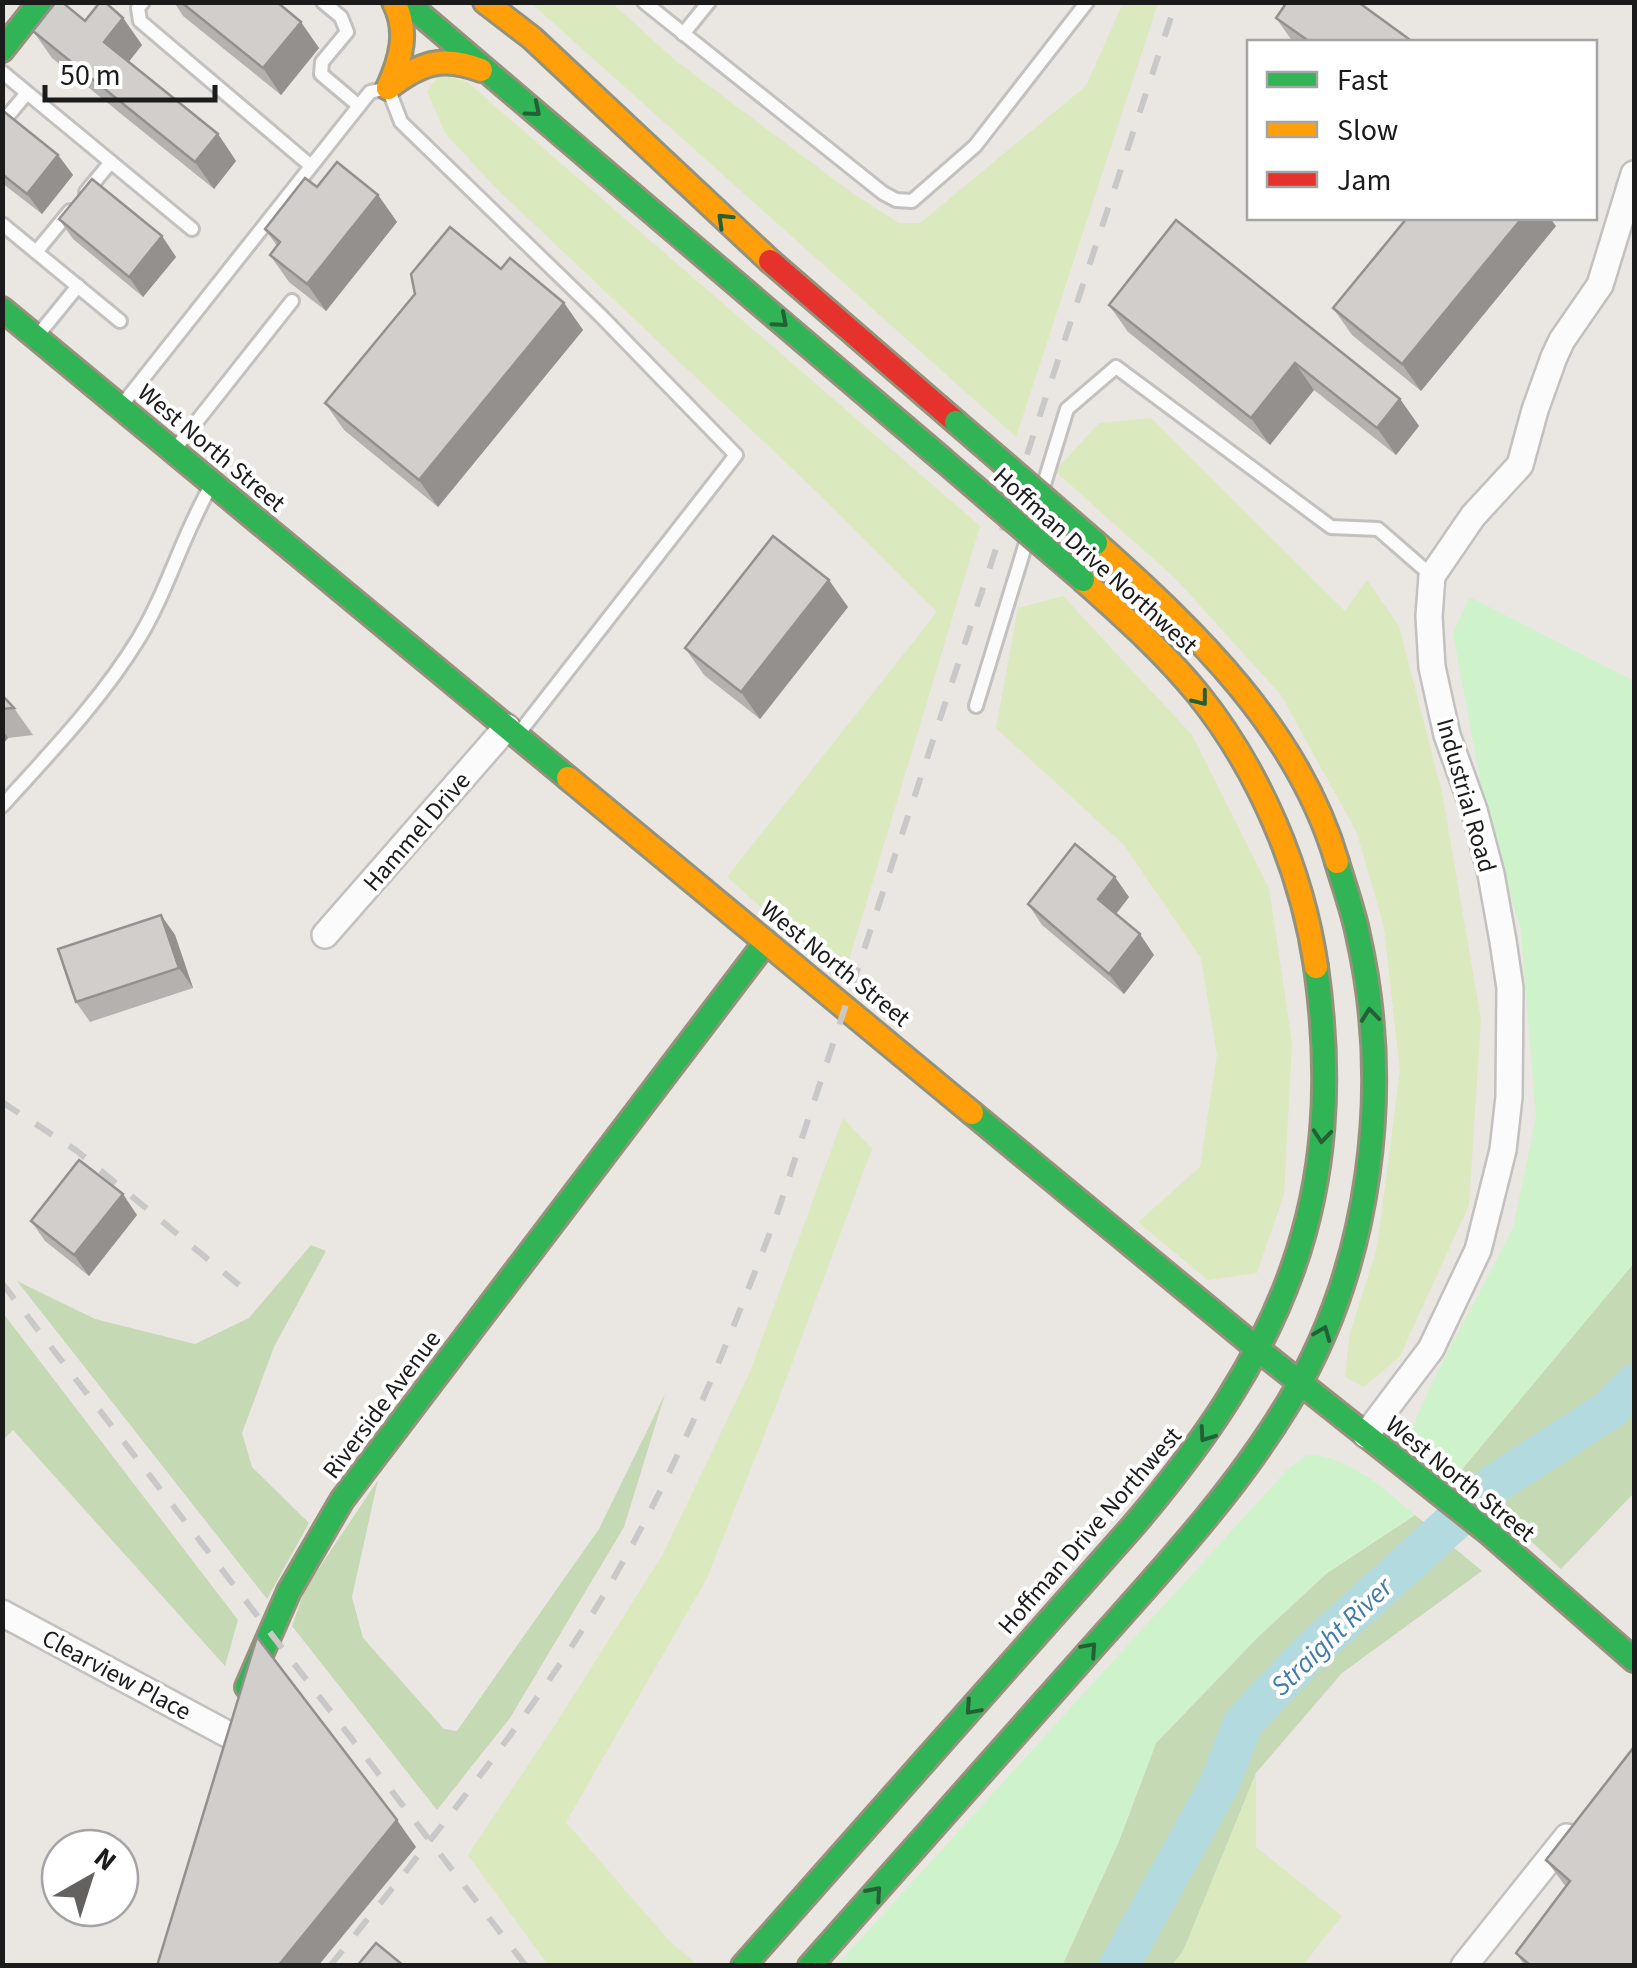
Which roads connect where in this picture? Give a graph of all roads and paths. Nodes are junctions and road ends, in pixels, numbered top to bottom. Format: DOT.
graph roads {
  1 [pos="40,2"];
  2 [pos="143,2"];
  3 [pos="323,2"];
  4 [pos="394,2"];
  5 [pos="406,2"];
  6 [pos="485,2"];
  7 [pos="497,2"];
  8 [pos="644,2"];
  9 [pos="708,2"];
  10 [pos="1087,2"];
  11 [pos="684,34"];
  12 [pos="532,38"];
  13 [pos="2,50"];
  14 [pos="2,72"];
  15 [pos="496,77"];
  16 [pos="388,88"];
  17 [pos="27,92"];
  18 [pos="359,106"];
  19 [pos="2,123"];
  20 [pos="111,162"];
  21 [pos="311,166"];
  22 [pos="1634,174"];
  23 [pos="3,225"];
  24 [pos="192,229"];
  25 [pos="36,252"];
  26 [pos="78,286"];
  27 [pos="292,301"];
  28 [pos="2,309"];
  29 [pos="120,320"];
  30 [pos="36,337"];
  31 [pos="120,407"];
  32 [pos="174,451"];
  33 [pos="212,483"];
  34 [pos="1432,576"];
  35 [pos="976,706"];
  36 [pos="512,731"];
  37 [pos="2,806"];
  38 [pos="325,936"];
  39 [pos="766,942"];
  40 [pos="1260,1351"];
  41 [pos="1300,1382"];
  42 [pos="1366,1435"];
  43 [pos="2,1613"];
  44 [pos="1634,1660"];
  45 [pos="233,1728"];
  46 [pos="1586,1814"];
  47 [pos="742,1966"];
  48 [pos="810,1966"];
  49 [pos="1464,1966"];
  1 -- 13 [label="main road"];
  2 -- 21 [label="lane"];
  3 -- 18 [label="lane"];
  4 -- 16 [label="main road"];
  5 -- 15 [label="main road, Hoffman Drive Northwest"];
  6 -- 12 [label="main road, Hoffman Drive Northwest"];
  7 -- 12 [label="main road"];
  8 -- 11 [label="lane"];
  9 -- 11 [label="lane"];
  10 -- 11 [label="lane"];
  41 -- 12 [label="main road, Hoffman Drive Northwest, one-way, bridge"];
  14 -- 17 [label="lane"];
  15 -- 16 [label="main road"];
  15 -- 40 [label="main road, Hoffman Drive Northwest, one-way, bridge"];
  16 -- 18 [label="lane"];
  16 -- 36 [label="lane"];
  17 -- 19 [label="lane"];
  17 -- 20 [label="lane"];
  18 -- 21 [label="lane"];
  20 -- 24 [label="lane"];
  20 -- 25 [label="lane"];
  21 -- 31 [label="lane"];
  22 -- 34 [label="street"];
  23 -- 25 [label="lane"];
  25 -- 26 [label="lane"];
  26 -- 29 [label="lane"];
  26 -- 30 [label="lane"];
  27 -- 32 [label="lane"];
  28 -- 30 [label="main road, West North Street"];
  30 -- 31 [label="main road, West North Street"];
  31 -- 32 [label="main road, West North Street"];
  32 -- 33 [label="main road, West North Street"];
  33 -- 36 [label="main road, West North Street"];
  33 -- 37 [label="lane"];
  34 -- 35 [label="lane"];
  34 -- 42 [label="street, Industrial Road"];
  36 -- 38 [label="street, Hammel Drive"];
  36 -- 39 [label="main road, West North Street"];
  39 -- 40 [label="main road, West North Street"];
  39 -- 45 [label="main road, Riverside Avenue"];
  40 -- 41 [label="main road, West North Street"];
  40 -- 47 [label="main road, Hoffman Drive Northwest, one-way"];
  41 -- 42 [label="main road, West North Street"];
  48 -- 41 [label="main road, Hoffman Drive Northwest, one-way"];
  42 -- 44 [label="main road, West North Street"];
  43 -- 45 [label="street, Clearview Place"];
  46 -- 49 [label="street"];
}
